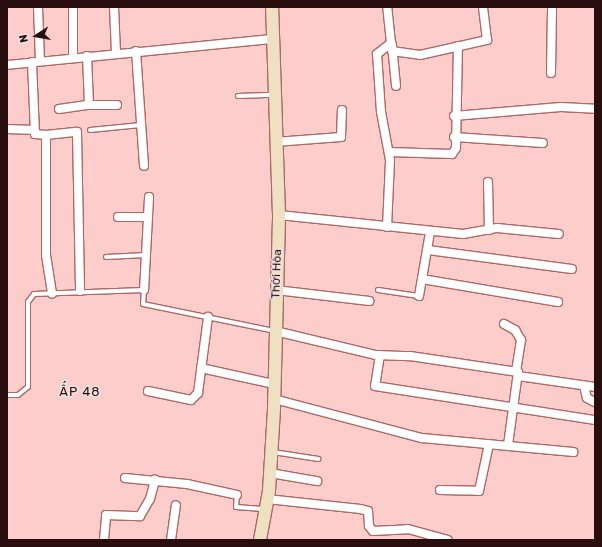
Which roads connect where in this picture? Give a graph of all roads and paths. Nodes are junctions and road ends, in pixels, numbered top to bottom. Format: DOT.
graph roads {
  1 [pos="38,7"];
  2 [pos="73,7"];
  3 [pos="114,7"];
  4 [pos="272,7"];
  5 [pos="387,7"];
  6 [pos="483,7"];
  7 [pos="552,7"];
  8 [pos="273,39"];
  9 [pos="458,46"];
  10 [pos="392,47"];
  11 [pos="136,51"];
  12 [pos="116,53"];
  13 [pos="87,56"];
  14 [pos="73,57"];
  15 [pos="40,61"];
  16 [pos="32,62"];
  17 [pos="7,65"];
  18 [pos="551,73"];
  19 [pos="396,86"];
  20 [pos="274,94"];
  21 [pos="238,96"];
  22 [pos="89,105"];
  23 [pos="117,105"];
  24 [pos="59,109"];
  25 [pos="595,109"];
  26 [pos="342,110"];
  27 [pos="454,116"];
  28 [pos="141,125"];
  29 [pos="7,129"];
  30 [pos="35,130"];
  31 [pos="90,130"];
  32 [pos="46,135"];
  33 [pos="454,137"];
  34 [pos="275,142"];
  35 [pos="543,143"];
  36 [pos="389,152"];
  37 [pos="144,166"];
  38 [pos="488,182"];
  39 [pos="149,197"];
  40 [pos="279,215"];
  41 [pos="118,217"];
  42 [pos="148,217"];
  43 [pos="387,227"];
  44 [pos="489,230"];
  45 [pos="430,232"];
  46 [pos="558,234"];
  47 [pos="428,250"];
  48 [pos="146,255"];
  49 [pos="106,257"];
  50 [pos="572,269"];
  51 [pos="422,279"];
  52 [pos="144,290"];
  53 [pos="276,290"];
  54 [pos="378,290"];
  55 [pos="80,291"];
  56 [pos="52,294"];
  57 [pos="418,296"];
  58 [pos="369,301"];
  59 [pos="558,302"];
  60 [pos="208,317"];
  61 [pos="504,324"];
  62 [pos="275,331"];
  63 [pos="380,355"];
  64 [pos="201,368"];
  65 [pos="517,374"];
  66 [pos="274,384"];
  67 [pos="584,386"];
  68 [pos="595,387"];
  69 [pos="148,391"];
  70 [pos="7,395"];
  71 [pos="274,399"];
  72 [pos="595,402"];
  73 [pos="513,410"];
  74 [pos="595,420"];
  75 [pos="489,444"];
  76 [pos="508,445"];
  77 [pos="272,452"];
  78 [pos="573,452"];
  79 [pos="318,459"];
  80 [pos="270,473"];
  81 [pos="126,478"];
  82 [pos="155,480"];
  83 [pos="317,481"];
  84 [pos="440,490"];
  85 [pos="237,495"];
  86 [pos="266,504"];
  87 [pos="176,505"];
  88 [pos="104,540"];
  89 [pos="171,540"];
  90 [pos="260,540"];
  91 [pos="448,540"];
  1 -- 15 [label="street"];
  2 -- 14 [label="street"];
  3 -- 12 [label="street"];
  4 -- 8 [label="street, Thới Hòa"];
  5 -- 10 [label="street"];
  6 -- 9 [label="street"];
  7 -- 18 [label="street"];
  8 -- 11 [label="street"];
  8 -- 20 [label="street, Thới Hòa"];
  9 -- 10 [label="street"];
  9 -- 27 [label="street"];
  10 -- 19 [label="street"];
  10 -- 36 [label="street"];
  11 -- 12 [label="street"];
  11 -- 28 [label="street"];
  12 -- 13 [label="street"];
  13 -- 14 [label="street"];
  13 -- 22 [label="street"];
  14 -- 15 [label="street"];
  15 -- 16 [label="street"];
  16 -- 17 [label="street"];
  16 -- 30 [label="street"];
  20 -- 21 [label="lane"];
  20 -- 34 [label="street, Thới Hòa"];
  22 -- 23 [label="street"];
  22 -- 24 [label="street"];
  25 -- 27 [label="street"];
  26 -- 34 [label="street"];
  27 -- 33 [label="street"];
  28 -- 31 [label="lane"];
  28 -- 37 [label="street"];
  29 -- 30 [label="street"];
  30 -- 32 [label="street"];
  32 -- 55 [label="street"];
  32 -- 56 [label="street"];
  33 -- 35 [label="street"];
  33 -- 36 [label="street"];
  34 -- 40 [label="street, Thới Hòa"];
  36 -- 43 [label="street"];
  38 -- 44 [label="street"];
  39 -- 42 [label="street"];
  40 -- 43 [label="street"];
  40 -- 53 [label="street, Thới Hòa"];
  41 -- 42 [label="street"];
  42 -- 48 [label="street"];
  43 -- 45 [label="street"];
  44 -- 45 [label="street"];
  44 -- 46 [label="street"];
  45 -- 47 [label="street"];
  47 -- 50 [label="street"];
  47 -- 51 [label="street"];
  48 -- 49 [label="lane"];
  48 -- 52 [label="street"];
  51 -- 57 [label="street"];
  51 -- 59 [label="street"];
  52 -- 55 [label="lane"];
  52 -- 60 [label="lane"];
  53 -- 58 [label="street"];
  53 -- 62 [label="street, Thới Hòa"];
  54 -- 57 [label="lane"];
  55 -- 56 [label="lane"];
  56 -- 70 [label="lane"];
  60 -- 62 [label="lane"];
  60 -- 64 [label="street"];
  61 -- 65 [label="street"];
  62 -- 63 [label="street"];
  62 -- 66 [label="street, Thới Hòa"];
  63 -- 65 [label="street"];
  63 -- 73 [label="street"];
  64 -- 66 [label="street"];
  64 -- 69 [label="street"];
  65 -- 67 [label="street"];
  65 -- 73 [label="street"];
  66 -- 71 [label="street, Thới Hòa"];
  67 -- 68 [label="street"];
  67 -- 72 [label="street"];
  71 -- 75 [label="street"];
  71 -- 77 [label="street, Thới Hòa"];
  73 -- 74 [label="street"];
  73 -- 76 [label="street"];
  75 -- 76 [label="street"];
  75 -- 84 [label="street"];
  76 -- 78 [label="street"];
  77 -- 79 [label="lane"];
  77 -- 80 [label="street, Thới Hòa"];
  80 -- 83 [label="street"];
  80 -- 86 [label="street, Thới Hòa"];
  81 -- 82 [label="street"];
  82 -- 85 [label="street"];
  82 -- 88 [label="street"];
  85 -- 86 [label="lane"];
  86 -- 90 [label="street, Thới Hòa"];
  86 -- 91 [label="street"];
  87 -- 89 [label="street"];
}
